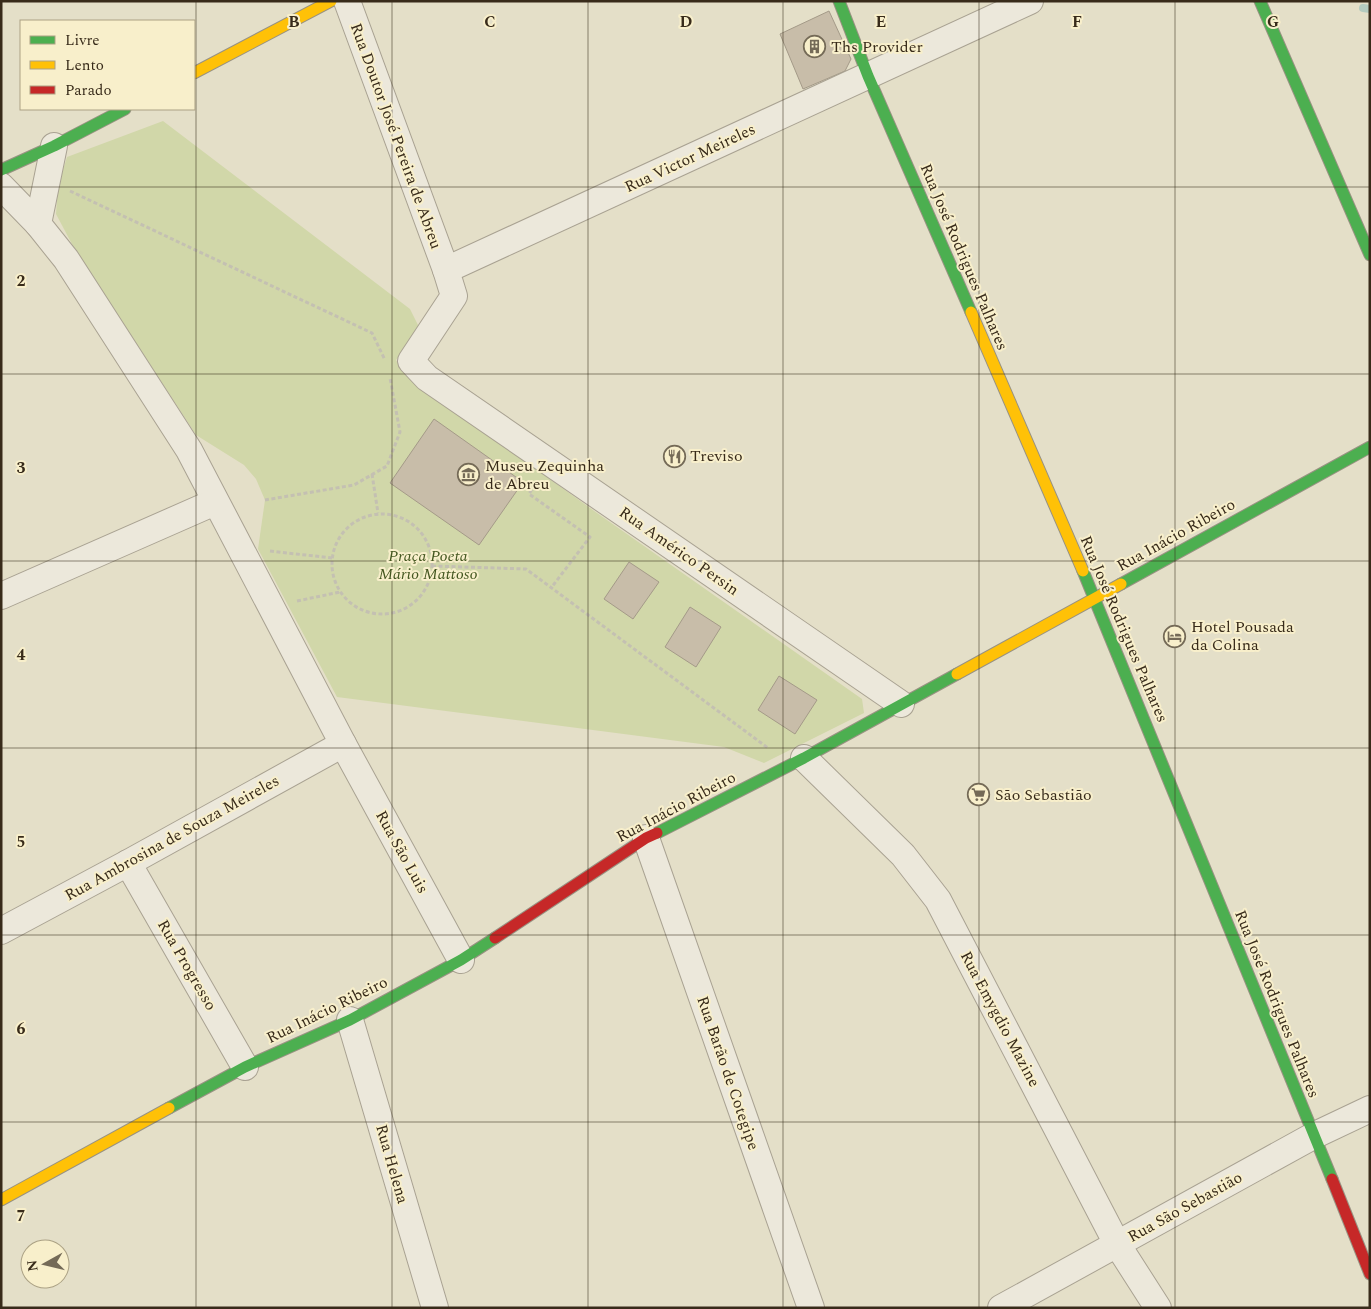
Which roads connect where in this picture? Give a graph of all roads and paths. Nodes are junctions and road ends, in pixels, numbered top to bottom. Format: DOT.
graph roads {
  1 [pos="331,1"];
  2 [pos="347,1"];
  3 [pos="839,1"];
  4 [pos="1030,1"];
  5 [pos="1260,1"];
  6 [pos="195,72"];
  7 [pos="868,76"];
  8 [pos="123,110"];
  9 [pos="54,146"];
  10 [pos="1,170"];
  11 [pos="1,186"];
  12 [pos="67,190"];
  13 [pos="38,224"];
  14 [pos="1370,255"];
  15 [pos="446,270"];
  16 [pos="396,367"];
  17 [pos="391,380"];
  18 [pos="399,386"];
  19 [pos="1370,447"];
  20 [pos="372,474"];
  21 [pos="527,478"];
  22 [pos="265,500"];
  23 [pos="215,502"];
  24 [pos="378,513"];
  25 [pos="267,550"];
  26 [pos="332,558"];
  27 [pos="432,566"];
  28 [pos="551,588"];
  29 [pos="340,592"];
  30 [pos="1,596"];
  31 [pos="1095,598"];
  32 [pos="296,601"];
  33 [pos="901,704"];
  34 [pos="343,744"];
  35 [pos="770,750"];
  36 [pos="804,758"];
  37 [pos="646,838"];
  38 [pos="128,863"];
  39 [pos="1,931"];
  40 [pos="461,960"];
  41 [pos="350,1020"];
  42 [pos="245,1067"];
  43 [pos="1370,1109"];
  44 [pos="1313,1136"];
  45 [pos="1,1200"];
  46 [pos="1117,1244"];
  47 [pos="1370,1274"];
  48 [pos="435,1308"];
  49 [pos="811,1308"];
  50 [pos="1001,1308"];
  51 [pos="1158,1308"];
  1 -- 6 [label="street"];
  2 -- 15 [label="street, Rua Doutor José Pereira de Abreu"];
  3 -- 7 [label="street, Rua José Rodrigues Palhares"];
  4 -- 7 [label="street, Rua Victor Meireles"];
  5 -- 14 [label="street"];
  7 -- 15 [label="street, Rua Victor Meireles"];
  7 -- 31 [label="street, Rua José Rodrigues Palhares"];
  8 -- 9 [label="street"];
  9 -- 10 [label="street"];
  9 -- 13 [label="street"];
  11 -- 13 [label="street, Rua São Luis"];
  12 -- 16 [label="path"];
  13 -- 23 [label="street, Rua São Luis"];
  15 -- 16 [label="street"];
  16 -- 17 [label="path"];
  16 -- 33 [label="street, Rua Américo Persin"];
  17 -- 18 [label="path"];
  17 -- 20 [label="path"];
  19 -- 31 [label="street, Rua Inácio Ribeiro"];
  20 -- 22 [label="path"];
  20 -- 24 [label="path"];
  21 -- 28 [label="path"];
  23 -- 30 [label="street"];
  23 -- 34 [label="street, Rua São Luis"];
  24 -- 26 [label="path"];
  24 -- 27 [label="path"];
  25 -- 26 [label="path"];
  26 -- 29 [label="path"];
  27 -- 28 [label="path"];
  27 -- 29 [label="path"];
  28 -- 35 [label="path"];
  29 -- 32 [label="path"];
  31 -- 33 [label="street, Rua Inácio Ribeiro"];
  31 -- 44 [label="street, Rua José Rodrigues Palhares"];
  33 -- 36 [label="street, Rua Inácio Ribeiro"];
  34 -- 38 [label="street, Rua Ambrosina de Souza Meireles"];
  34 -- 40 [label="street, Rua São Luis"];
  36 -- 37 [label="street, Rua Inácio Ribeiro"];
  36 -- 46 [label="street, Rua Emygdio Mazine"];
  37 -- 40 [label="street, Rua Inácio Ribeiro"];
  37 -- 49 [label="street, Rua Barão de Cotegipe"];
  38 -- 39 [label="street, Rua Ambrosina de Souza Meireles"];
  38 -- 42 [label="street, Rua Progresso"];
  40 -- 41 [label="street, Rua Inácio Ribeiro"];
  41 -- 42 [label="street, Rua Inácio Ribeiro"];
  41 -- 48 [label="street, Rua Helena"];
  42 -- 45 [label="street, Rua Inácio Ribeiro"];
  43 -- 44 [label="street, Rua São Sebastião"];
  44 -- 46 [label="street, Rua São Sebastião"];
  44 -- 47 [label="street, Rua José Rodrigues Palhares"];
  46 -- 50 [label="street, Rua São Sebastião"];
  46 -- 51 [label="street, Rua Emygdio Mazine"];
}
